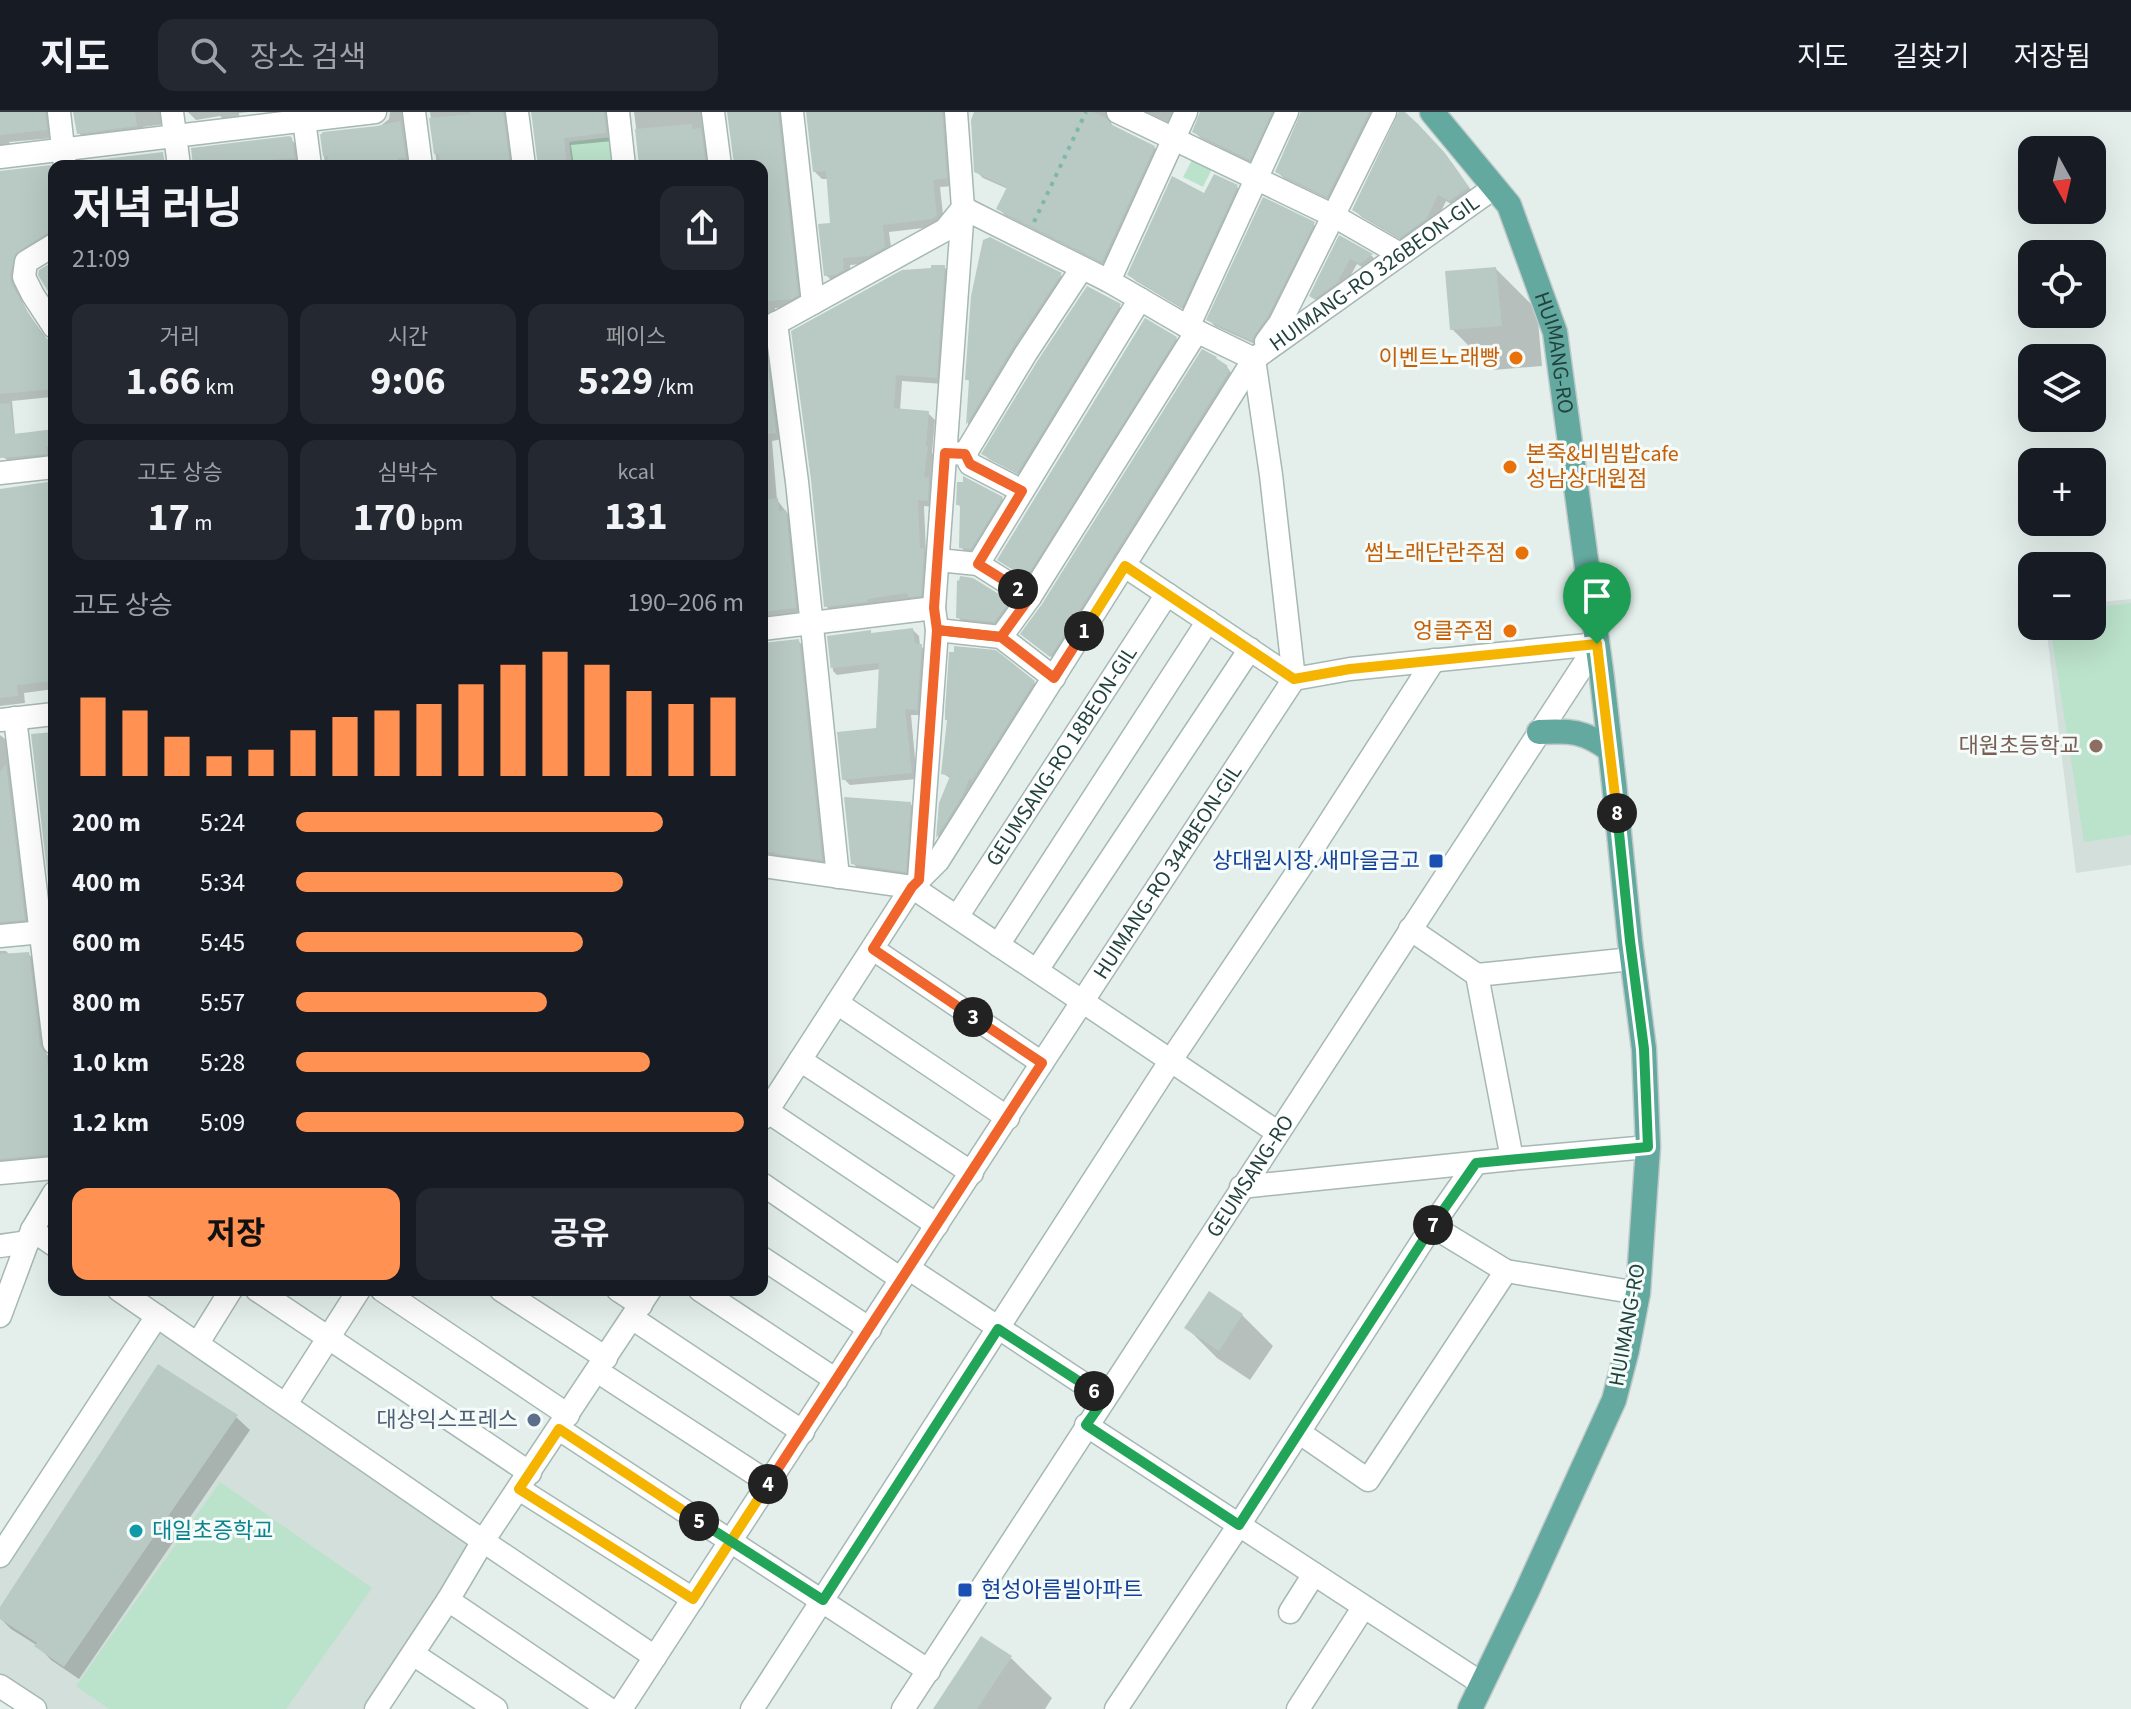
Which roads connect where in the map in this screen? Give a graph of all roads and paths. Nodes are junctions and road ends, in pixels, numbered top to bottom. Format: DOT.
graph roads {
  1 [pos="59,112"];
  2 [pos="172,112"];
  3 [pos="375,112"];
  4 [pos="414,112"];
  5 [pos="517,112"];
  6 [pos="618,112"];
  7 [pos="713,112"];
  8 [pos="792,112"];
  9 [pos="956,112"];
  10 [pos="1086,112"];
  11 [pos="1118,112"];
  12 [pos="1186,112"];
  13 [pos="1287,112"];
  14 [pos="1385,112"];
  15 [pos="1432,112"];
  16 [pos="304,116"];
  17 [pos="175,136"];
  18 [pos="1175,140"];
  19 [pos="0,157"];
  20 [pos="64,158"];
  21 [pos="178,160"];
  22 [pos="309,160"];
  23 [pos="420,160"];
  24 [pos="523,160"];
  25 [pos="623,160"];
  26 [pos="719,160"];
  27 [pos="1257,178"];
  28 [pos="1495,187"];
  29 [pos="963,208"];
  30 [pos="1334,216"];
  31 [pos="1026,240"];
  32 [pos="48,249"];
  33 [pos="1400,254"];
  34 [pos="1082,268"];
  35 [pos="1109,281"];
  36 [pos="1137,298"];
  37 [pos="813,303"];
  38 [pos="48,318"];
  39 [pos="769,327"];
  40 [pos="1192,329"];
  41 [pos="1254,359"];
  42 [pos="955,454"];
  43 [pos="48,468"];
  44 [pos="0,473"];
  45 [pos="1022,491"];
  46 [pos="938,560"];
  47 [pos="978,564"];
  48 [pos="1125,566"];
  49 [pos="1167,594"];
  50 [pos="1030,597"];
  51 [pos="936,619"];
  52 [pos="1208,621"];
  53 [pos="810,623"];
  54 [pos="768,628"];
  55 [pos="1001,637"];
  56 [pos="1597,644"];
  57 [pos="1250,649"];
  58 [pos="1434,660"];
  59 [pos="1054,678"];
  60 [pos="1294,679"];
  61 [pos="48,715"];
  62 [pos="7,719"];
  63 [pos="1539,732"];
  64 [pos="1610,750"];
  65 [pos="768,867"];
  66 [pos="838,877"];
  67 [pos="915,884"];
  68 [pos="957,917"];
  69 [pos="1410,929"];
  70 [pos="47,932"];
  71 [pos="0,936"];
  72 [pos="998,945"];
  73 [pos="873,949"];
  74 [pos="1632,959"];
  75 [pos="1037,970"];
  76 [pos="1477,975"];
  77 [pos="1084,1001"];
  78 [pos="837,1003"];
  79 [pos="800,1060"];
  80 [pos="1171,1060"];
  81 [pos="1042,1063"];
  82 [pos="773,1086"];
  83 [pos="768,1118"];
  84 [pos="1008,1118"];
  85 [pos="1277,1132"];
  86 [pos="1648,1147"];
  87 [pos="1512,1159"];
  88 [pos="1476,1163"];
  89 [pos="48,1169"];
  90 [pos="0,1173"];
  91 [pos="972,1173"];
  92 [pos="1241,1187"];
  93 [pos="768,1188"];
  94 [pos="48,1204"];
  95 [pos="937,1225"];
  96 [pos="1432,1226"];
  97 [pos="30,1236"];
  98 [pos="48,1243"];
  99 [pos="0,1246"];
  100 [pos="768,1262"];
  101 [pos="1506,1271"];
  102 [pos="905,1274"];
  103 [pos="1638,1293"];
  104 [pos="128,1296"];
  105 [pos="227,1296"];
  106 [pos="355,1296"];
  107 [pos="390,1296"];
  108 [pos="509,1296"];
  109 [pos="709,1296"];
  110 [pos="287,1298"];
  111 [pos="641,1304"];
  112 [pos="0,1316"];
  113 [pos="157,1316"];
  114 [pos="870,1329"];
  115 [pos="998,1329"];
  116 [pos="329,1337"];
  117 [pos="198,1343"];
  118 [pos="601,1364"];
  119 [pos="836,1380"];
  120 [pos="1105,1398"];
  121 [pos="286,1404"];
  122 [pos="564,1422"];
  123 [pos="1086,1425"];
  124 [pos="803,1432"];
  125 [pos="1300,1433"];
  126 [pos="524,1481"];
  127 [pos="769,1483"];
  128 [pos="1239,1525"];
  129 [pos="483,1541"];
  130 [pos="731,1542"];
  131 [pos="0,1556"];
  132 [pos="1314,1574"];
  133 [pos="693,1599"];
  134 [pos="448,1600"];
  135 [pos="823,1600"];
  136 [pos="1363,1608"];
  137 [pos="1290,1612"];
  138 [pos="413,1654"];
  139 [pos="655,1657"];
  140 [pos="929,1671"];
  141 [pos="1481,1683"];
  142 [pos="0,1686"];
  143 [pos="1120,1703"];
  144 [pos="380,1707"];
  145 [pos="35,1709"];
  146 [pos="496,1709"];
  147 [pos="609,1709"];
  148 [pos="621,1709"];
  149 [pos="752,1709"];
  150 [pos="903,1709"];
  151 [pos="1298,1709"];
  152 [pos="1470,1709"];
  1 -- 20 [label="street"];
  2 -- 17 [label="street"];
  3 -- 16 [label="street"];
  4 -- 23 [label="street"];
  5 -- 24 [label="street"];
  6 -- 25 [label="street"];
  7 -- 26 [label="street"];
  8 -- 37 [label="street"];
  9 -- 29 [label="street"];
  10 -- 31 [label="path"];
  11 -- 18 [label="street"];
  12 -- 18 [label="street"];
  13 -- 27 [label="street"];
  14 -- 30 [label="street"];
  15 -- 28 [label="main road, HUIMANG-RO"];
  16 -- 17 [label="street"];
  16 -- 22 [label="street"];
  17 -- 20 [label="street"];
  17 -- 21 [label="street"];
  18 -- 27 [label="street"];
  18 -- 35 [label="street"];
  19 -- 20 [label="street"];
  27 -- 30 [label="street"];
  27 -- 40 [label="street"];
  28 -- 33 [label="street, HUIMANG-RO 326BEON-GIL"];
  28 -- 56 [label="main road, HUIMANG-RO"];
  29 -- 31 [label="street, HUIMANG-RO 326BEON-GIL"];
  29 -- 37 [label="street"];
  29 -- 42 [label="street"];
  30 -- 33 [label="street"];
  30 -- 41 [label="street"];
  31 -- 34 [label="street, HUIMANG-RO 326BEON-GIL"];
  32 -- 38 [label="street"];
  33 -- 41 [label="street, HUIMANG-RO 326BEON-GIL"];
  34 -- 35 [label="street, HUIMANG-RO 326BEON-GIL"];
  34 -- 42 [label="street"];
  35 -- 36 [label="street, HUIMANG-RO 326BEON-GIL"];
  36 -- 40 [label="street, HUIMANG-RO 326BEON-GIL"];
  36 -- 45 [label="street"];
  37 -- 39 [label="street"];
  39 -- 53 [label="street"];
  40 -- 41 [label="street, HUIMANG-RO 326BEON-GIL"];
  40 -- 50 [label="street"];
  41 -- 48 [label="street, HUIMANG-RO 326BEON-GIL"];
  41 -- 60 [label="street, HUIMANG-RO 326BEON-GIL"];
  42 -- 45 [label="street"];
  42 -- 46 [label="street"];
  43 -- 44 [label="street"];
  45 -- 47 [label="street"];
  46 -- 47 [label="street"];
  46 -- 51 [label="street"];
  47 -- 50 [label="street"];
  48 -- 49 [label="street"];
  48 -- 59 [label="street, HUIMANG-RO 326BEON-GIL"];
  49 -- 52 [label="street"];
  49 -- 68 [label="street, GEUMSANG-RO 18BEON-GIL"];
  50 -- 55 [label="street"];
  51 -- 53 [label="street"];
  51 -- 55 [label="street"];
  51 -- 67 [label="street"];
  52 -- 57 [label="street"];
  52 -- 72 [label="street"];
  53 -- 54 [label="street"];
  53 -- 66 [label="street"];
  55 -- 59 [label="street"];
  56 -- 58 [label="street"];
  56 -- 63 [label="street, GEUMSANG-RO"];
  56 -- 64 [label="main road, HUIMANG-RO"];
  57 -- 60 [label="street"];
  57 -- 75 [label="street"];
  58 -- 60 [label="street"];
  58 -- 80 [label="street"];
  59 -- 67 [label="street, HUIMANG-RO 326BEON-GIL"];
  60 -- 77 [label="street, HUIMANG-RO 344BEON-GIL"];
  61 -- 62 [label="street"];
  62 -- 70 [label="street"];
  63 -- 64 [label="main road"];
  63 -- 69 [label="street, GEUMSANG-RO"];
  64 -- 74 [label="main road, HUIMANG-RO"];
  65 -- 66 [label="street"];
  66 -- 67 [label="street"];
  67 -- 68 [label="street"];
  67 -- 73 [label="street, HUIMANG-RO 326BEON-GIL"];
  68 -- 72 [label="street"];
  69 -- 76 [label="street"];
  69 -- 85 [label="street, GEUMSANG-RO"];
  70 -- 71 [label="street"];
  72 -- 75 [label="street"];
  73 -- 78 [label="street, HUIMANG-RO 326BEON-GIL"];
  73 -- 81 [label="street"];
  74 -- 76 [label="street"];
  74 -- 86 [label="main road, HUIMANG-RO"];
  75 -- 77 [label="street"];
  76 -- 87 [label="street"];
  77 -- 80 [label="street"];
  77 -- 81 [label="street, HUIMANG-RO 344BEON-GIL"];
  78 -- 79 [label="street, HUIMANG-RO 326BEON-GIL"];
  78 -- 84 [label="street"];
  79 -- 82 [label="street, HUIMANG-RO 326BEON-GIL"];
  79 -- 91 [label="street"];
  80 -- 85 [label="street"];
  80 -- 115 [label="street"];
  81 -- 84 [label="street, HUIMANG-RO 344BEON-GIL"];
  83 -- 95 [label="street"];
  84 -- 91 [label="street, HUIMANG-RO 344BEON-GIL"];
  85 -- 92 [label="street, GEUMSANG-RO"];
  86 -- 87 [label="street"];
  86 -- 103 [label="main road, HUIMANG-RO"];
  87 -- 88 [label="street"];
  88 -- 92 [label="street"];
  88 -- 96 [label="street"];
  89 -- 90 [label="street"];
  91 -- 95 [label="street, HUIMANG-RO 344BEON-GIL"];
  92 -- 120 [label="street, GEUMSANG-RO"];
  93 -- 102 [label="street"];
  94 -- 97 [label="street"];
  95 -- 102 [label="street, HUIMANG-RO 344BEON-GIL"];
  96 -- 101 [label="street"];
  96 -- 125 [label="street"];
  97 -- 98 [label="street"];
  97 -- 99 [label="street"];
  97 -- 112 [label="street"];
  100 -- 114 [label="street"];
  101 -- 103 [label="street"];
  101 -- 125 [label="street"];
  102 -- 114 [label="street, HUIMANG-RO 344BEON-GIL"];
  102 -- 115 [label="street"];
  103 -- 141 [label="main road, HUIMANG-RO"];
  104 -- 113 [label="street"];
  105 -- 117 [label="street"];
  106 -- 116 [label="street"];
  107 -- 122 [label="street"];
  108 -- 118 [label="street"];
  109 -- 119 [label="street"];
  110 -- 116 [label="street"];
  111 -- 118 [label="street"];
  111 -- 124 [label="street"];
  113 -- 117 [label="street"];
  113 -- 131 [label="street"];
  114 -- 119 [label="street, HUIMANG-RO 344BEON-GIL"];
  115 -- 120 [label="street"];
  115 -- 135 [label="street"];
  116 -- 121 [label="street"];
  116 -- 126 [label="street"];
  117 -- 121 [label="street"];
  118 -- 122 [label="street"];
  118 -- 127 [label="street"];
  119 -- 124 [label="street, HUIMANG-RO 344BEON-GIL"];
  120 -- 123 [label="street, GEUMSANG-RO"];
  121 -- 129 [label="street"];
  122 -- 126 [label="street"];
  122 -- 130 [label="street"];
  123 -- 128 [label="street"];
  123 -- 140 [label="street, GEUMSANG-RO"];
  124 -- 127 [label="street, HUIMANG-RO 344BEON-GIL"];
  125 -- 128 [label="street"];
  126 -- 129 [label="street"];
  126 -- 133 [label="street"];
  127 -- 130 [label="street, HUIMANG-RO 344BEON-GIL"];
  128 -- 132 [label="street"];
  128 -- 143 [label="street"];
  129 -- 134 [label="street"];
  129 -- 139 [label="street"];
  130 -- 133 [label="street, HUIMANG-RO 344BEON-GIL"];
  130 -- 135 [label="street"];
  132 -- 136 [label="street"];
  132 -- 137 [label="street"];
  133 -- 139 [label="street, HUIMANG-RO 344BEON-GIL"];
  134 -- 138 [label="street"];
  134 -- 147 [label="street"];
  135 -- 140 [label="street"];
  135 -- 149 [label="street"];
  136 -- 141 [label="street"];
  136 -- 151 [label="street"];
  138 -- 144 [label="street"];
  138 -- 146 [label="street"];
  139 -- 148 [label="street, HUIMANG-RO 344BEON-GIL"];
  140 -- 150 [label="street, GEUMSANG-RO"];
  141 -- 152 [label="main road, HUIMANG-RO"];
  142 -- 145 [label="street"];
}
